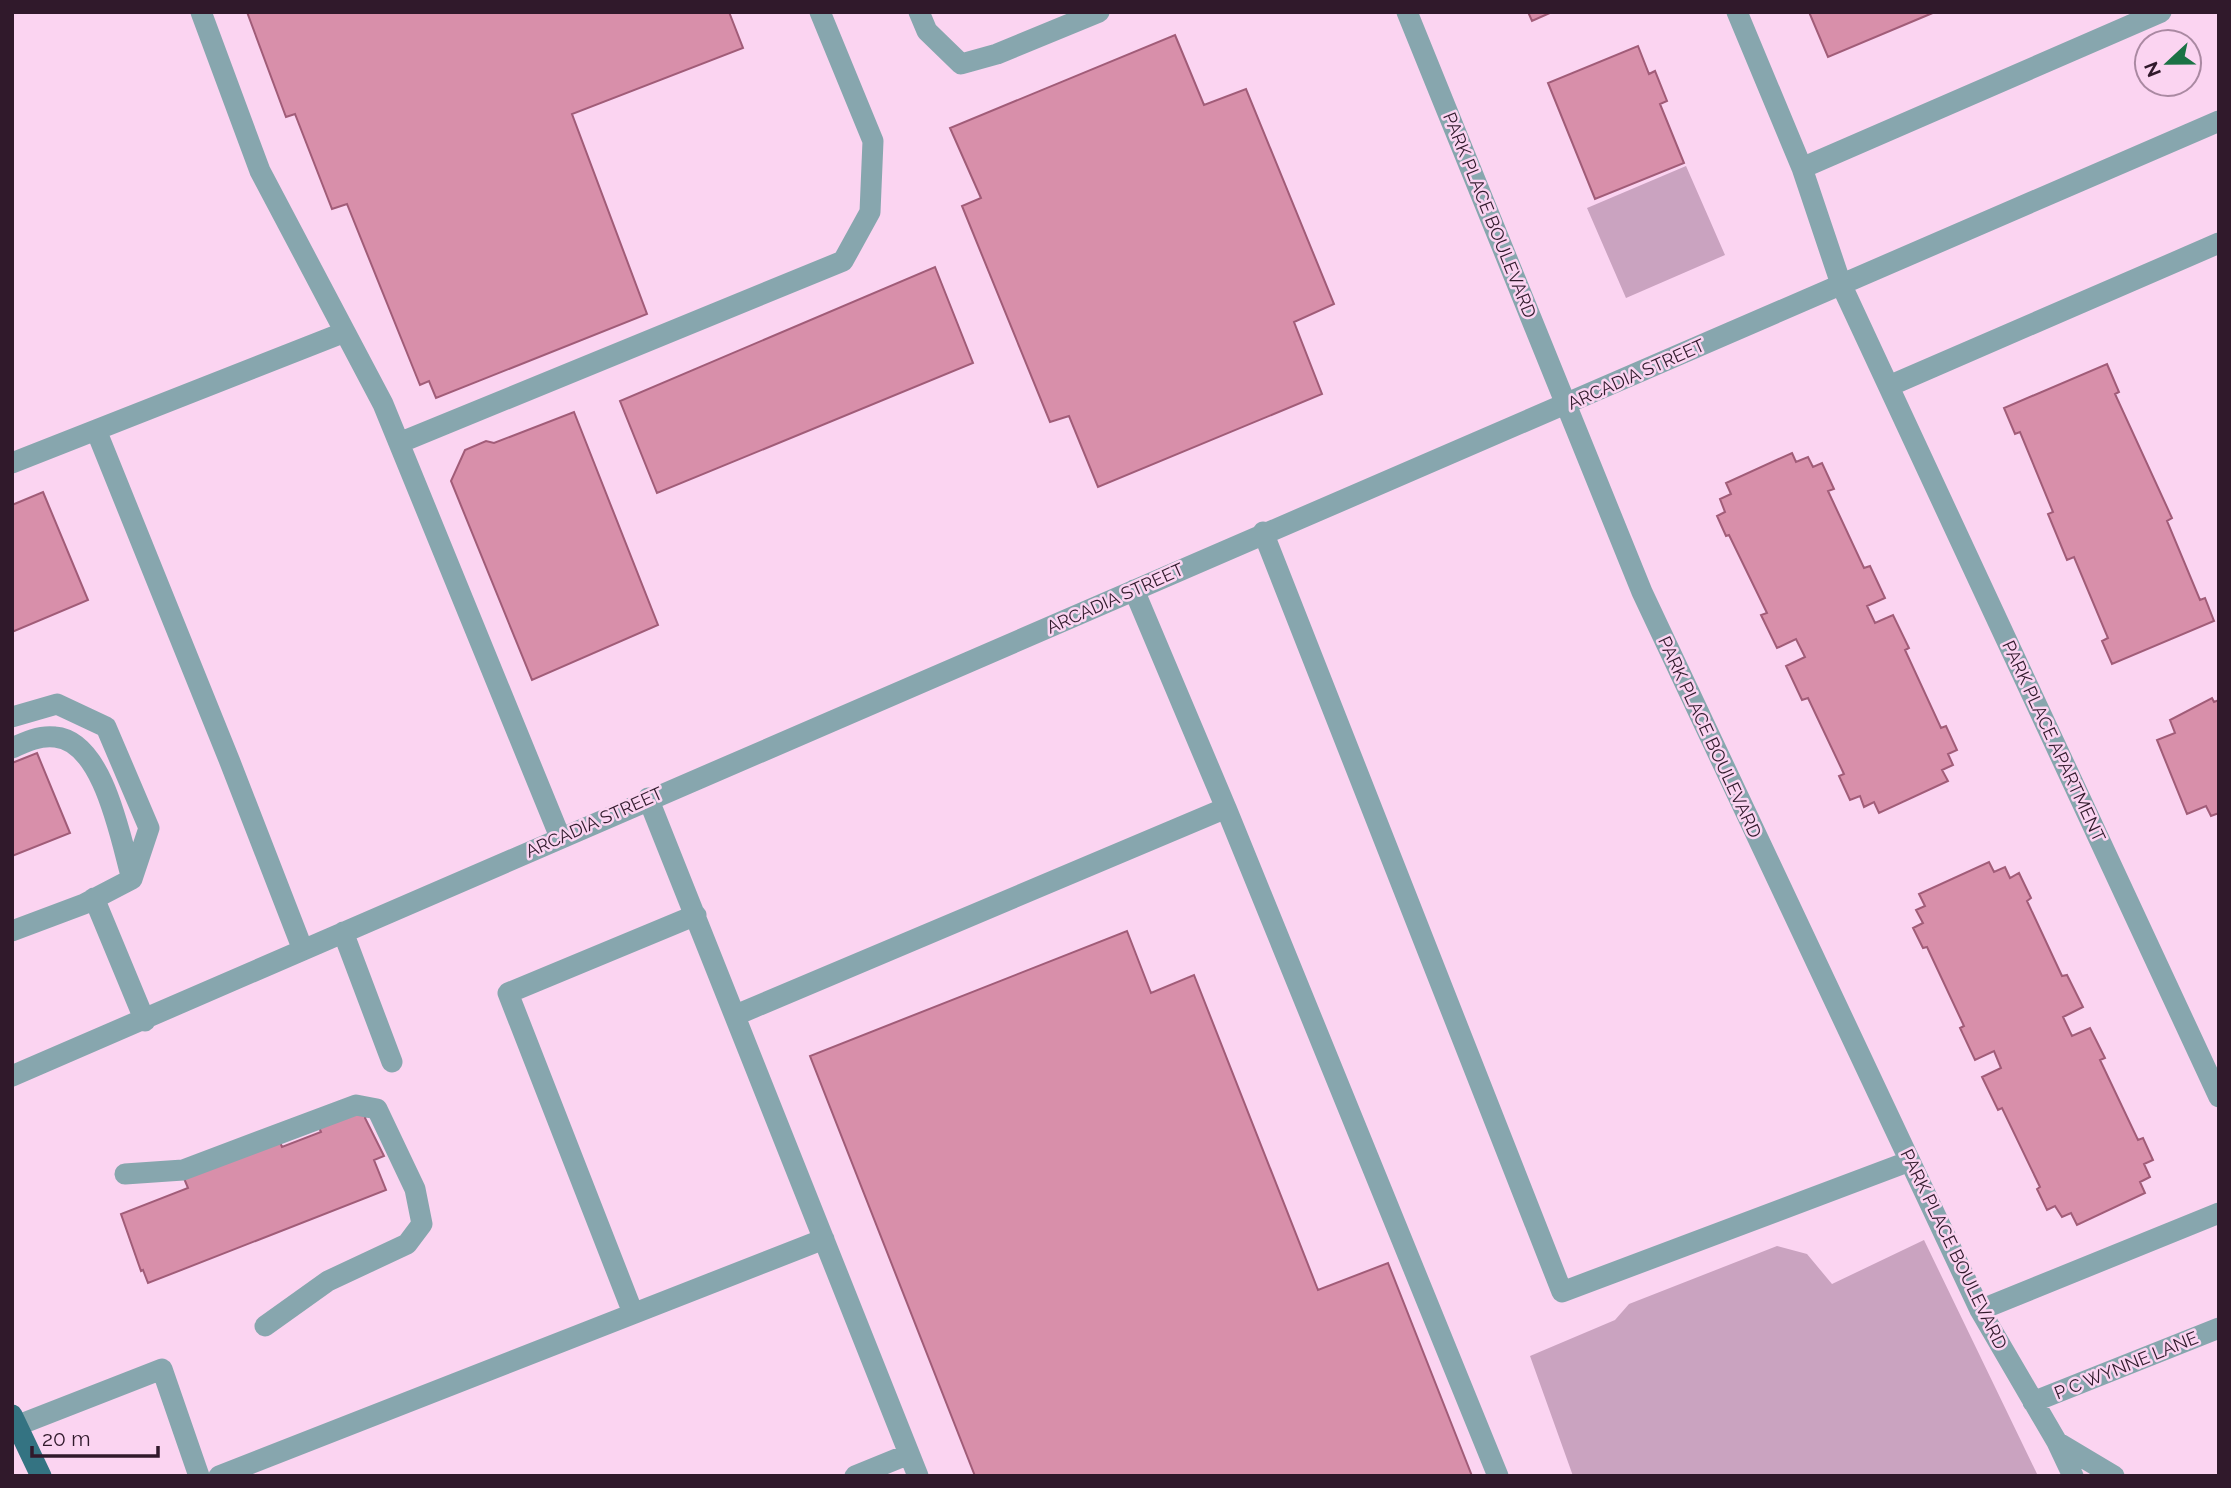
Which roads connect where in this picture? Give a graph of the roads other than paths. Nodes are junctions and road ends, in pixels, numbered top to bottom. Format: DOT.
graph roads {
  1 [pos="201,12"];
  2 [pos="820,12"];
  3 [pos="919,12"];
  4 [pos="1099,12"];
  5 [pos="1407,12"];
  6 [pos="1737,12"];
  7 [pos="2161,12"];
  8 [pos="2219,121"];
  9 [pos="1802,168"];
  10 [pos="2219,243"];
  11 [pos="1841,284"];
  12 [pos="345,332"];
  13 [pos="1889,386"];
  14 [pos="1566,404"];
  15 [pos="96,430"];
  16 [pos="398,443"];
  17 [pos="12,463"];
  18 [pos="1263,532"];
  19 [pos="1134,590"];
  20 [pos="12,717"];
  21 [pos="12,748"];
  22 [pos="649,798"];
  23 [pos="1226,808"];
  24 [pos="560,837"];
  25 [pos="132,879"];
  26 [pos="94,898"];
  27 [pos="696,915"];
  28 [pos="12,931"];
  29 [pos="342,932"];
  30 [pos="303,950"];
  31 [pos="736,1015"];
  32 [pos="145,1021"];
  33 [pos="392,1062"];
  34 [pos="12,1076"];
  35 [pos="2219,1097"];
  36 [pos="1910,1161"];
  37 [pos="125,1174"];
  38 [pos="2219,1213"];
  39 [pos="824,1239"];
  40 [pos="1980,1310"];
  41 [pos="633,1313"];
  42 [pos="265,1326"];
  43 [pos="2219,1328"];
  44 [pos="2033,1402"];
  45 [pos="14,1420"];
  46 [pos="2057,1442"];
  47 [pos="909,1454"];
  48 [pos="2111,1475"];
  49 [pos="41,1476"];
  50 [pos="199,1476"];
  51 [pos="219,1476"];
  52 [pos="855,1476"];
  53 [pos="918,1476"];
  54 [pos="1498,1476"];
  55 [pos="2073,1476"];
  1 -- 12 [label="street"];
  2 -- 16 [label="street"];
  3 -- 4 [label="street"];
  5 -- 14 [label="street, PARK PLACE BOULEVARD"];
  6 -- 9 [label="street, PARK PLACE APARTMENT"];
  7 -- 9 [label="street"];
  8 -- 11 [label="street, ARCADIA STREET"];
  9 -- 11 [label="street, PARK PLACE APARTMENT"];
  10 -- 13 [label="street"];
  11 -- 13 [label="street, PARK PLACE APARTMENT"];
  11 -- 14 [label="street, ARCADIA STREET"];
  12 -- 15 [label="street"];
  12 -- 16 [label="street"];
  13 -- 35 [label="street, PARK PLACE APARTMENT"];
  14 -- 18 [label="street, ARCADIA STREET"];
  14 -- 36 [label="street, PARK PLACE BOULEVARD"];
  15 -- 17 [label="street"];
  15 -- 30 [label="street"];
  16 -- 24 [label="street"];
  18 -- 19 [label="street, ARCADIA STREET"];
  18 -- 36 [label="street"];
  19 -- 22 [label="street, ARCADIA STREET"];
  19 -- 23 [label="street"];
  20 -- 25 [label="street"];
  21 -- 25 [label="street"];
  22 -- 24 [label="street, ARCADIA STREET"];
  22 -- 27 [label="street"];
  23 -- 31 [label="street"];
  23 -- 54 [label="street"];
  24 -- 29 [label="street, ARCADIA STREET"];
  25 -- 26 [label="street"];
  26 -- 28 [label="street"];
  26 -- 32 [label="street"];
  27 -- 31 [label="street"];
  27 -- 41 [label="street"];
  29 -- 30 [label="street, ARCADIA STREET"];
  29 -- 33 [label="street"];
  30 -- 32 [label="street, ARCADIA STREET"];
  31 -- 39 [label="street"];
  32 -- 34 [label="street, ARCADIA STREET"];
  36 -- 40 [label="street, PARK PLACE BOULEVARD"];
  37 -- 42 [label="street"];
  38 -- 40 [label="street"];
  39 -- 41 [label="street"];
  39 -- 47 [label="street"];
  40 -- 44 [label="street, PARK PLACE BOULEVARD"];
  41 -- 51 [label="street"];
  43 -- 44 [label="street, P C WYNNE LANE"];
  44 -- 46 [label="street, PARK PLACE BOULEVARD"];
  45 -- 49 [label="main road"];
  45 -- 50 [label="street"];
  46 -- 48 [label="street, PARK PLACE BOULEVARD"];
  46 -- 55 [label="street, PARK PLACE BOULEVARD"];
  47 -- 52 [label="street"];
  47 -- 53 [label="street"];
}
